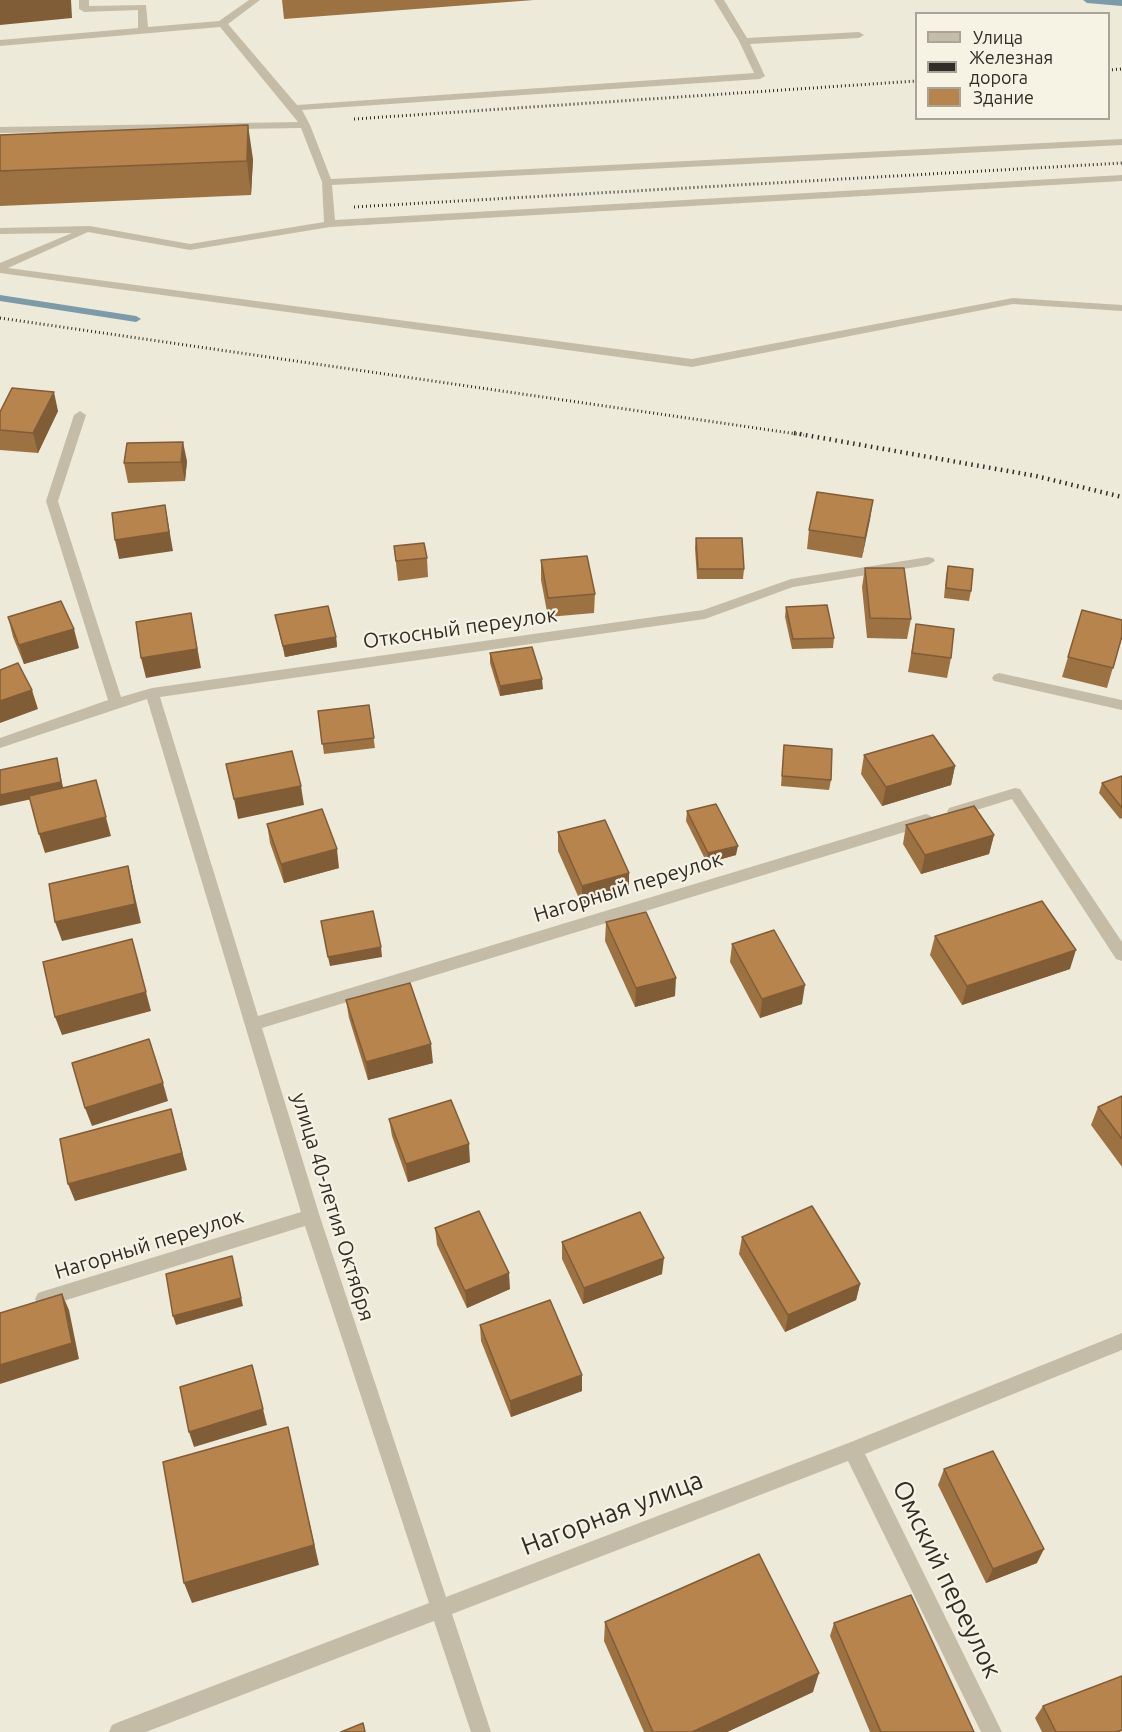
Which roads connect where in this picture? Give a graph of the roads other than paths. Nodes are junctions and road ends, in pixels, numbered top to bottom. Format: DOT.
graph roads {
  1 [pos="84,0"];
  2 [pos="255,0"];
  3 [pos="719,0"];
  4 [pos="222,24"];
  5 [pos="143,32"];
  6 [pos="859,35"];
  7 [pos="744,41"];
  8 [pos="0,44"];
  9 [pos="294,108"];
  10 [pos="305,125"];
  11 [pos="0,130"];
  12 [pos="1122,142"];
  13 [pos="1122,178"];
  14 [pos="327,182"];
  15 [pos="330,224"];
  16 [pos="90,229"];
  17 [pos="0,231"];
  18 [pos="0,269"];
  19 [pos="1122,308"];
  20 [pos="80,415"];
  21 [pos="928,561"];
  22 [pos="999,678"];
  23 [pos="152,693"];
  24 [pos="116,703"];
  25 [pos="1122,705"];
  26 [pos="0,743"];
  27 [pos="1122,955"];
  28 [pos="254,1024"];
  29 [pos="311,1217"];
  30 [pos="22,1306"];
  31 [pos="1122,1341"];
  32 [pos="853,1450"];
  33 [pos="438,1608"];
  34 [pos="119,1732"];
  35 [pos="481,1732"];
  36 [pos="992,1732"];
  1 -- 5 [label="street"];
  2 -- 4 [label="street"];
  3 -- 7 [label="street"];
  4 -- 5 [label="street"];
  4 -- 9 [label="street"];
  5 -- 8 [label="street"];
  6 -- 7 [label="street"];
  7 -- 9 [label="street"];
  9 -- 10 [label="street"];
  10 -- 11 [label="street"];
  10 -- 14 [label="street"];
  12 -- 14 [label="street"];
  13 -- 15 [label="street"];
  14 -- 15 [label="street"];
  15 -- 16 [label="street"];
  16 -- 17 [label="street"];
  16 -- 18 [label="street"];
  18 -- 19 [label="street"];
  20 -- 24 [label="street"];
  21 -- 23 [label="street, Откосный переулок"];
  22 -- 25 [label="street"];
  23 -- 24 [label="street, Откосный переулок"];
  23 -- 28 [label="street, улица 40-летия Октября"];
  24 -- 26 [label="street, Откосный переулок"];
  27 -- 28 [label="street, Нагорный переулок"];
  28 -- 29 [label="street, улица 40-летия Октября"];
  29 -- 30 [label="street, Нагорный переулок"];
  29 -- 33 [label="street, улица 40-летия Октября"];
  31 -- 32 [label="street, Нагорная улица"];
  32 -- 33 [label="street, Нагорная улица"];
  32 -- 36 [label="street, Омский переулок"];
  33 -- 34 [label="street, Нагорная улица"];
  33 -- 35 [label="street, улица 40-летия Октября"];
}
